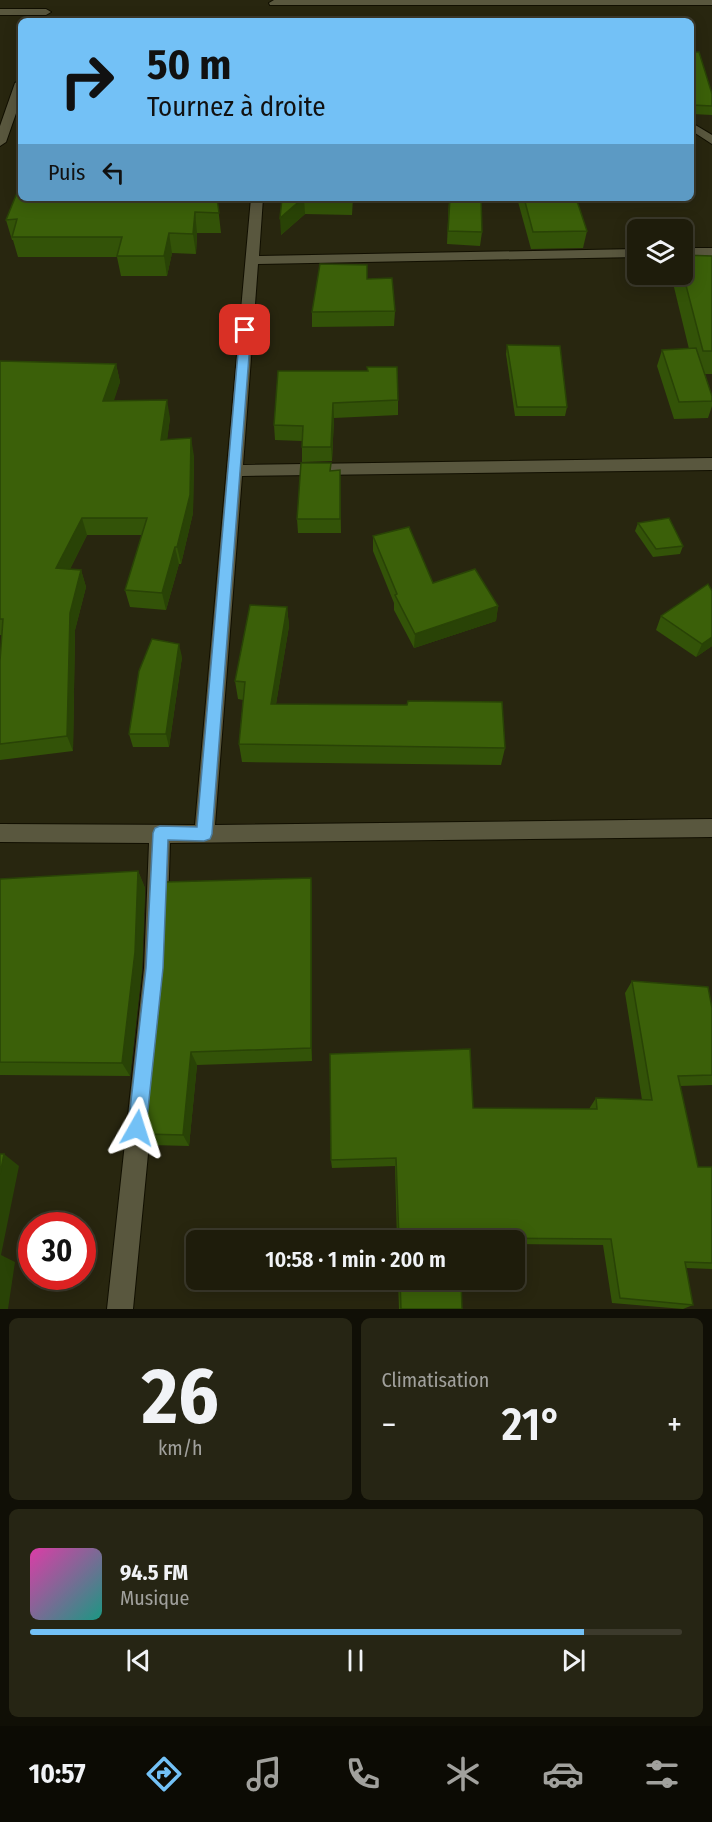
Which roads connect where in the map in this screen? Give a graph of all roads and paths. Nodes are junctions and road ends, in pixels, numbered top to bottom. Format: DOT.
graph roads {
  1 [pos="50,0"];
  2 [pos="712,2"];
  3 [pos="274,5"];
  4 [pos="0,12"];
  5 [pos="44,17"];
  6 [pos="18,91"];
  7 [pos="694,127"];
  8 [pos="712,140"];
  9 [pos="0,142"];
  10 [pos="257,201"];
  11 [pos="693,252"];
  12 [pos="712,252"];
  13 [pos="627,253"];
  14 [pos="251,260"];
  15 [pos="712,464"];
  16 [pos="233,471"];
  17 [pos="712,828"];
  18 [pos="0,833"];
  19 [pos="160,833"];
  20 [pos="204,834"];
  21 [pos="120,1309"];
  1 -- 5 [label="street"];
  2 -- 3 [label="street"];
  4 -- 5 [label="street"];
  6 -- 9 [label="street"];
  7 -- 8 [label="street"];
  10 -- 14 [label="street"];
  11 -- 12 [label="street"];
  13 -- 14 [label="street"];
  14 -- 16 [label="street"];
  15 -- 16 [label="street"];
  16 -- 20 [label="street"];
  17 -- 20 [label="street"];
  18 -- 19 [label="street"];
  19 -- 20 [label="street"];
  19 -- 21 [label="street"];
}
